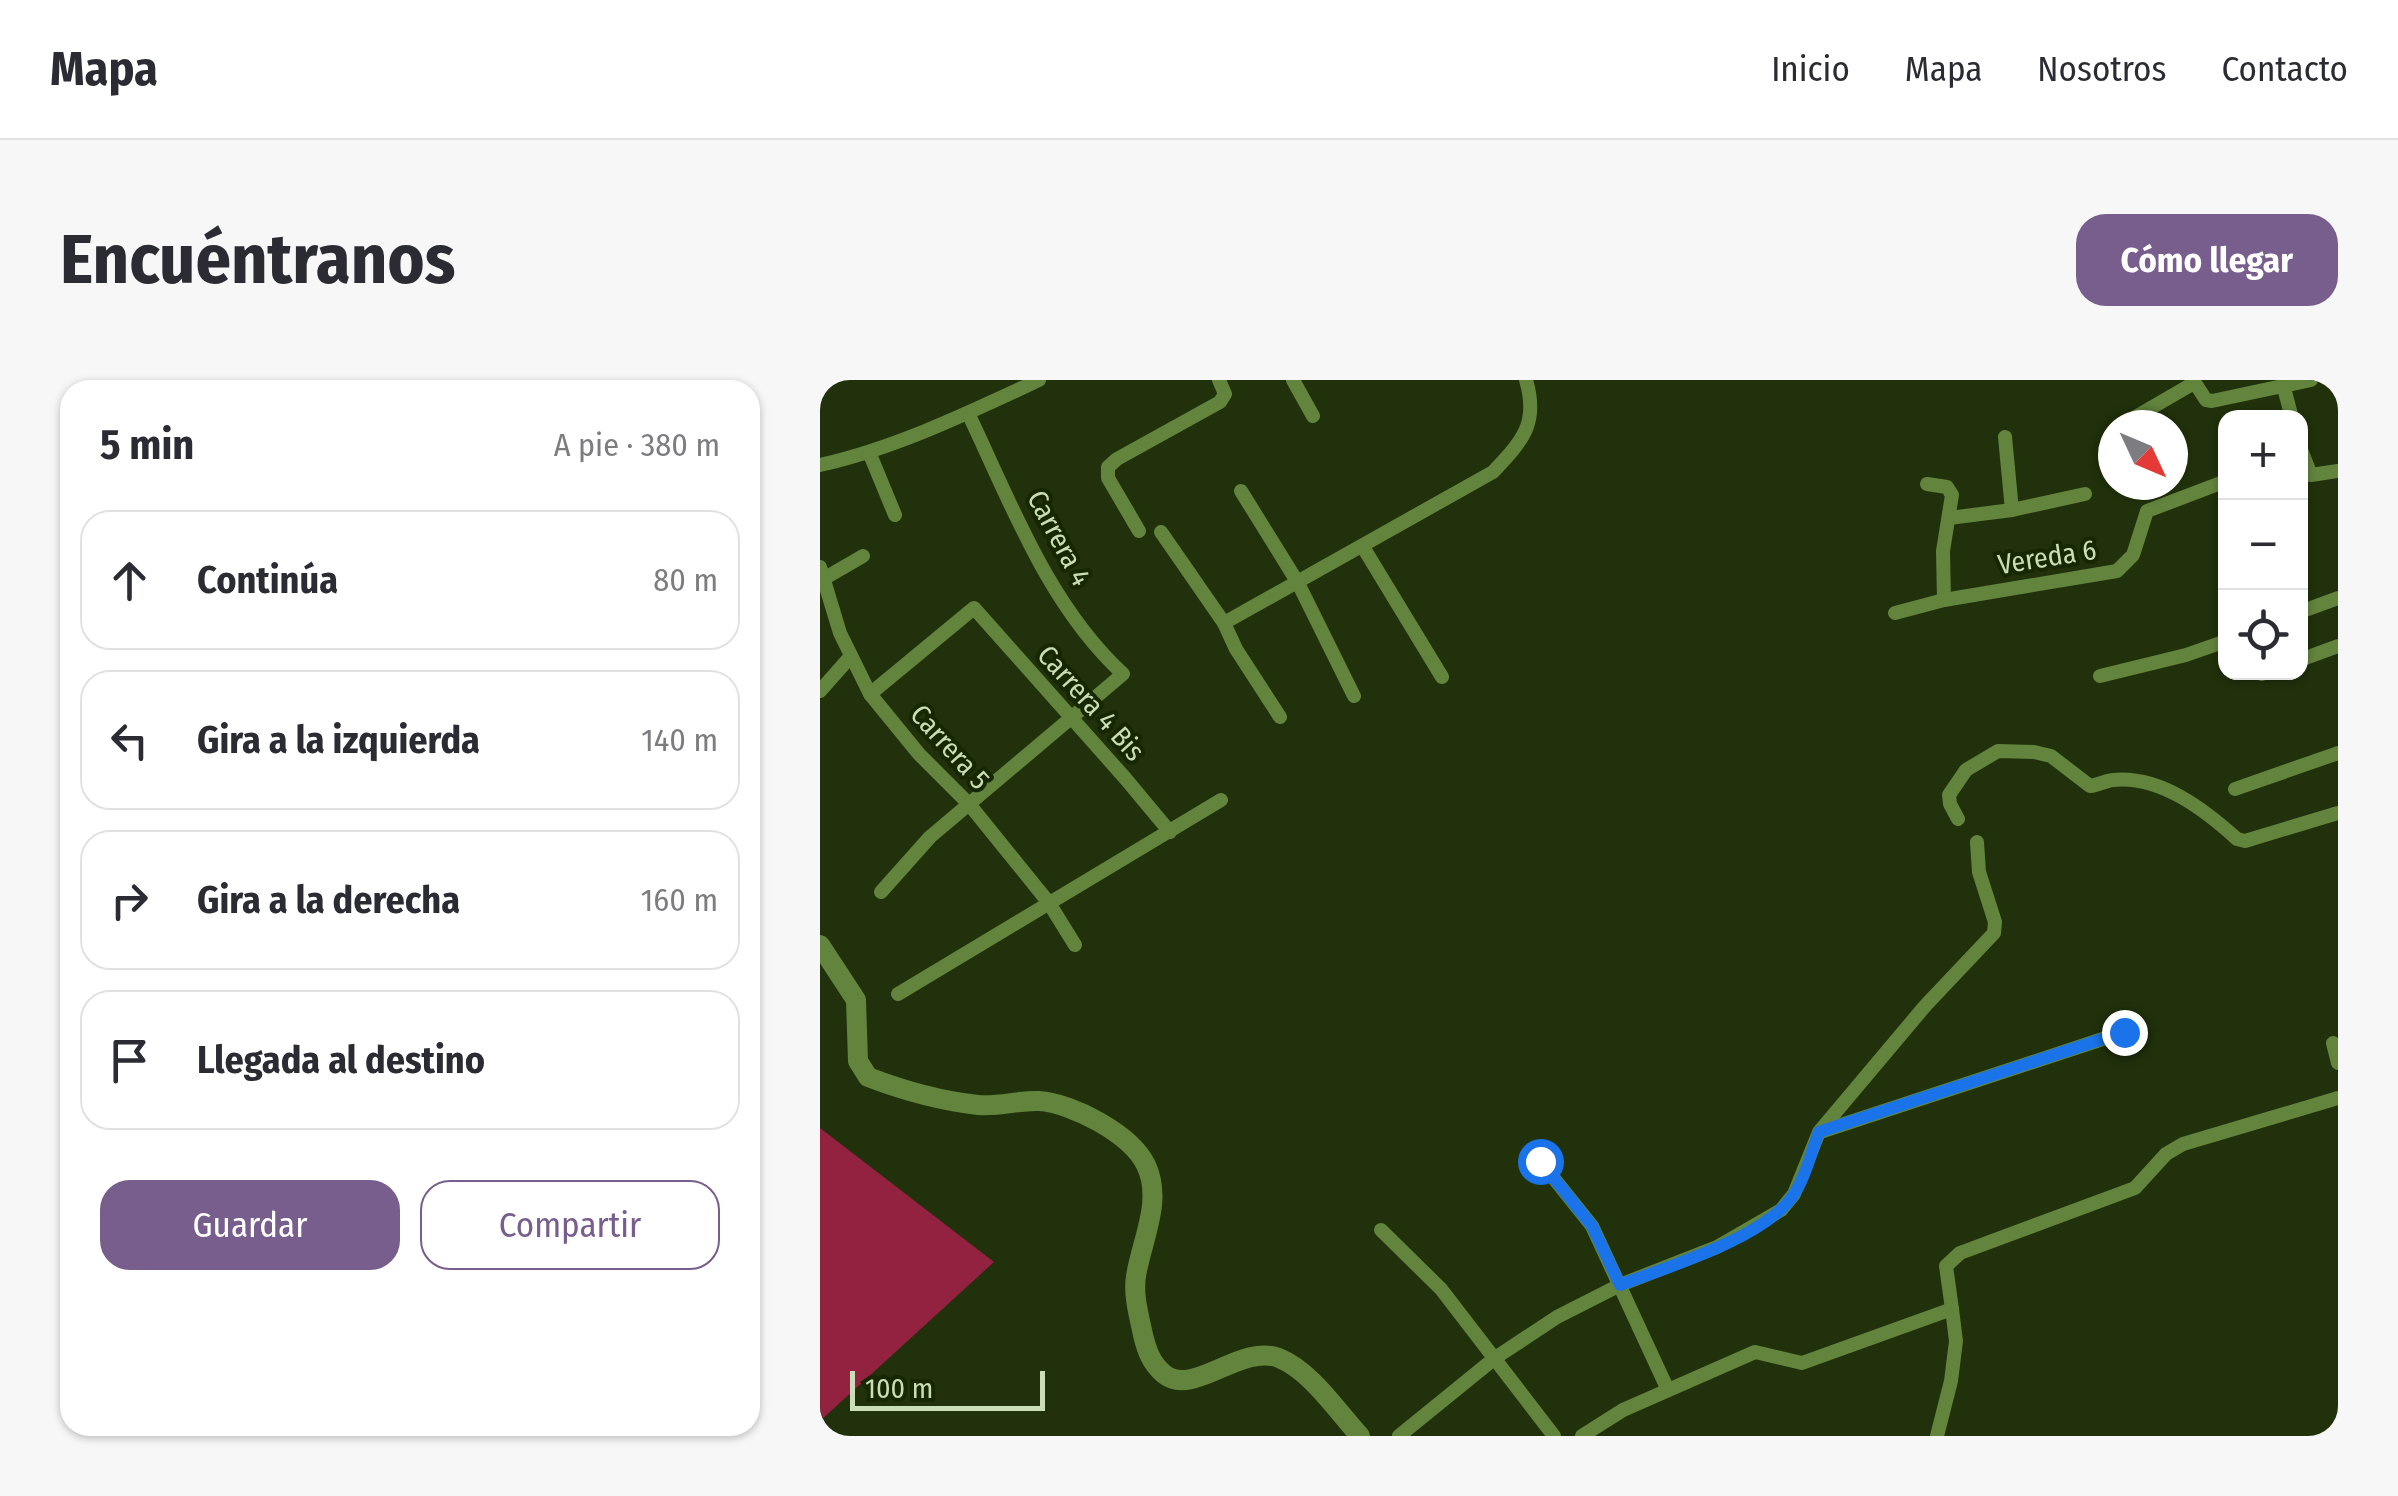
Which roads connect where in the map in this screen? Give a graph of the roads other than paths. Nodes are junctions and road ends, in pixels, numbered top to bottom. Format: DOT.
graph roads {
  1 [pos="1039,380"];
  2 [pos="1219,380"];
  3 [pos="1294,380"];
  4 [pos="1526,380"];
  5 [pos="2311,380"];
  6 [pos="2193,381"];
  7 [pos="2284,388"];
  8 [pos="2146,410"];
  9 [pos="2290,410"];
  10 [pos="968,413"];
  11 [pos="1313,416"];
  12 [pos="2005,437"];
  13 [pos="868,452"];
  14 [pos="820,465"];
  15 [pos="2308,465"];
  16 [pos="2338,470"];
  17 [pos="1926,484"];
  18 [pos="2218,484"];
  19 [pos="1241,491"];
  20 [pos="2085,494"];
  21 [pos="2012,510"];
  22 [pos="895,515"];
  23 [pos="1949,518"];
  24 [pos="1139,531"];
  25 [pos="1160,532"];
  26 [pos="1363,547"];
  27 [pos="863,556"];
  28 [pos="822,572"];
  29 [pos="1298,583"];
  30 [pos="2338,598"];
  31 [pos="1944,600"];
  32 [pos="2308,609"];
  33 [pos="1895,613"];
  34 [pos="1224,623"];
  35 [pos="2218,644"];
  36 [pos="2338,646"];
  37 [pos="850,656"];
  38 [pos="2308,657"];
  39 [pos="2100,676"];
  40 [pos="1442,678"];
  41 [pos="820,691"];
  42 [pos="870,694"];
  43 [pos="1354,696"];
  44 [pos="1280,717"];
  45 [pos="1072,718"];
  46 [pos="2338,753"];
  47 [pos="2235,789"];
  48 [pos="1221,800"];
  49 [pos="969,804"];
  50 [pos="2338,813"];
  51 [pos="1958,819"];
  52 [pos="1170,832"];
  53 [pos="1977,842"];
  54 [pos="880,892"];
  55 [pos="1049,903"];
  56 [pos="1075,944"];
  57 [pos="820,946"];
  58 [pos="898,994"];
  59 [pos="2124,1032"];
  60 [pos="2333,1043"];
  61 [pos="2338,1063"];
  62 [pos="2338,1098"];
  63 [pos="1819,1132"];
  64 [pos="1540,1161"];
  65 [pos="1381,1230"];
  66 [pos="1620,1285"];
  67 [pos="1952,1309"];
  68 [pos="1496,1358"];
  69 [pos="1668,1390"];
  70 [pos="1937,1433"];
  71 [pos="1360,1436"];
  72 [pos="1399,1436"];
  73 [pos="1554,1436"];
  74 [pos="1582,1436"];
  75 [pos="1918,1436"];
  1 -- 10 [label="street"];
  2 -- 24 [label="street"];
  3 -- 11 [label="street"];
  4 -- 26 [label="street"];
  5 -- 7 [label="street"];
  6 -- 7 [label="street"];
  6 -- 8 [label="street"];
  7 -- 9 [label="street"];
  10 -- 13 [label="street"];
  10 -- 45 [label="street, Carrera 4"];
  12 -- 21 [label="street"];
  13 -- 14 [label="street"];
  13 -- 22 [label="street"];
  15 -- 16 [label="street"];
  17 -- 23 [label="street"];
  18 -- 31 [label="street, Vereda 6"];
  19 -- 29 [label="street"];
  20 -- 21 [label="street"];
  21 -- 23 [label="street"];
  23 -- 31 [label="street"];
  25 -- 34 [label="street"];
  26 -- 29 [label="street"];
  26 -- 40 [label="street"];
  27 -- 28 [label="street"];
  28 -- 37 [label="street, Carrera 5"];
  29 -- 34 [label="street"];
  29 -- 43 [label="street"];
  30 -- 32 [label="street"];
  31 -- 33 [label="street, Vereda 6"];
  34 -- 44 [label="street"];
  35 -- 39 [label="street"];
  36 -- 38 [label="street"];
  37 -- 41 [label="street"];
  37 -- 42 [label="street, Carrera 5"];
  42 -- 45 [label="street, Carrera 4 Bis"];
  42 -- 49 [label="street, Carrera 5"];
  45 -- 49 [label="street"];
  45 -- 52 [label="street, Carrera 4 Bis"];
  46 -- 47 [label="street"];
  48 -- 52 [label="street"];
  49 -- 54 [label="street"];
  49 -- 55 [label="street, Carrera 5"];
  50 -- 51 [label="street"];
  52 -- 55 [label="street"];
  53 -- 63 [label="street"];
  55 -- 56 [label="street, Carrera 5"];
  55 -- 58 [label="street"];
  57 -- 71 [label="main road"];
  59 -- 63 [label="street"];
  60 -- 61 [label="street"];
  62 -- 67 [label="street"];
  63 -- 66 [label="street"];
  64 -- 66 [label="street"];
  65 -- 68 [label="street"];
  66 -- 68 [label="street"];
  66 -- 69 [label="street"];
  67 -- 69 [label="street"];
  67 -- 70 [label="street"];
  68 -- 72 [label="street"];
  68 -- 73 [label="street"];
  69 -- 74 [label="street"];
  70 -- 75 [label="street"];
}
